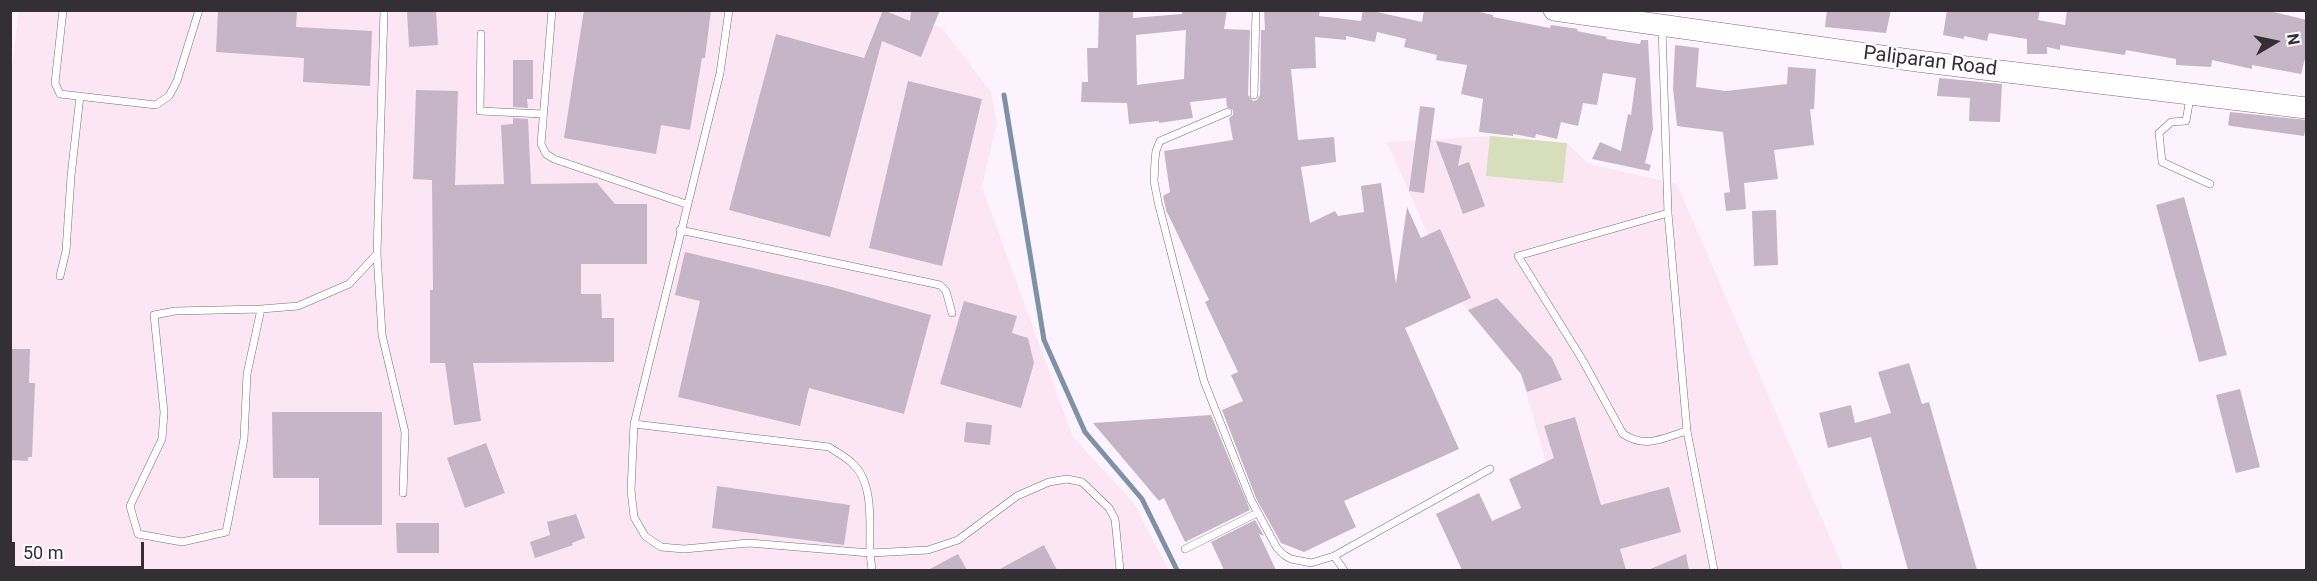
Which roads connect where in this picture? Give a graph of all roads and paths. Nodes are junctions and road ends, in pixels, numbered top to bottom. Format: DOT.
graph roads {
  1 [pos="63,10"];
  2 [pos="199,10"];
  3 [pos="384,10"];
  4 [pos="552,10"];
  5 [pos="729,10"];
  6 [pos="1256,10"];
  7 [pos="1554,10"];
  8 [pos="1662,26"];
  9 [pos="481,34"];
  10 [pos="1254,95"];
  11 [pos="2191,95"];
  12 [pos="80,96"];
  13 [pos="2307,108"];
  14 [pos="1228,112"];
  15 [pos="543,114"];
  16 [pos="2210,184"];
  17 [pos="686,204"];
  18 [pos="1668,213"];
  19 [pos="680,230"];
  20 [pos="377,254"];
  21 [pos="60,276"];
  22 [pos="261,309"];
  23 [pos="952,313"];
  24 [pos="634,424"];
  25 [pos="1687,431"];
  26 [pos="1490,469"];
  27 [pos="403,494"];
  28 [pos="1257,513"];
  29 [pos="1185,549"];
  30 [pos="870,553"];
  31 [pos="1334,556"];
  32 [pos="872,570"];
  33 [pos="1120,570"];
  34 [pos="1344,570"];
  35 [pos="1714,570"];
  1 -- 12 [label="lane"];
  2 -- 12 [label="lane"];
  3 -- 20 [label="lane"];
  4 -- 15 [label="lane"];
  5 -- 17 [label="lane"];
  6 -- 10 [label="lane"];
  7 -- 8 [label="main road, Paliparan Road"];
  8 -- 11 [label="main road, Paliparan Road"];
  8 -- 18 [label="lane"];
  9 -- 15 [label="lane"];
  11 -- 13 [label="main road, Paliparan Road"];
  11 -- 16 [label="lane"];
  12 -- 21 [label="lane"];
  14 -- 28 [label="lane"];
  15 -- 17 [label="lane"];
  17 -- 19 [label="lane"];
  18 -- 25 [label="lane"];
  18 -- 25 [label="lane"];
  19 -- 23 [label="lane"];
  19 -- 24 [label="lane"];
  20 -- 22 [label="lane"];
  20 -- 27 [label="lane"];
  22 -- 22 [label="lane"];
  24 -- 30 [label="lane"];
  24 -- 30 [label="lane"];
  25 -- 35 [label="lane"];
  26 -- 31 [label="lane"];
  28 -- 29 [label="lane"];
  28 -- 31 [label="lane"];
  30 -- 32 [label="lane"];
  30 -- 33 [label="lane"];
  31 -- 34 [label="lane"];
}
